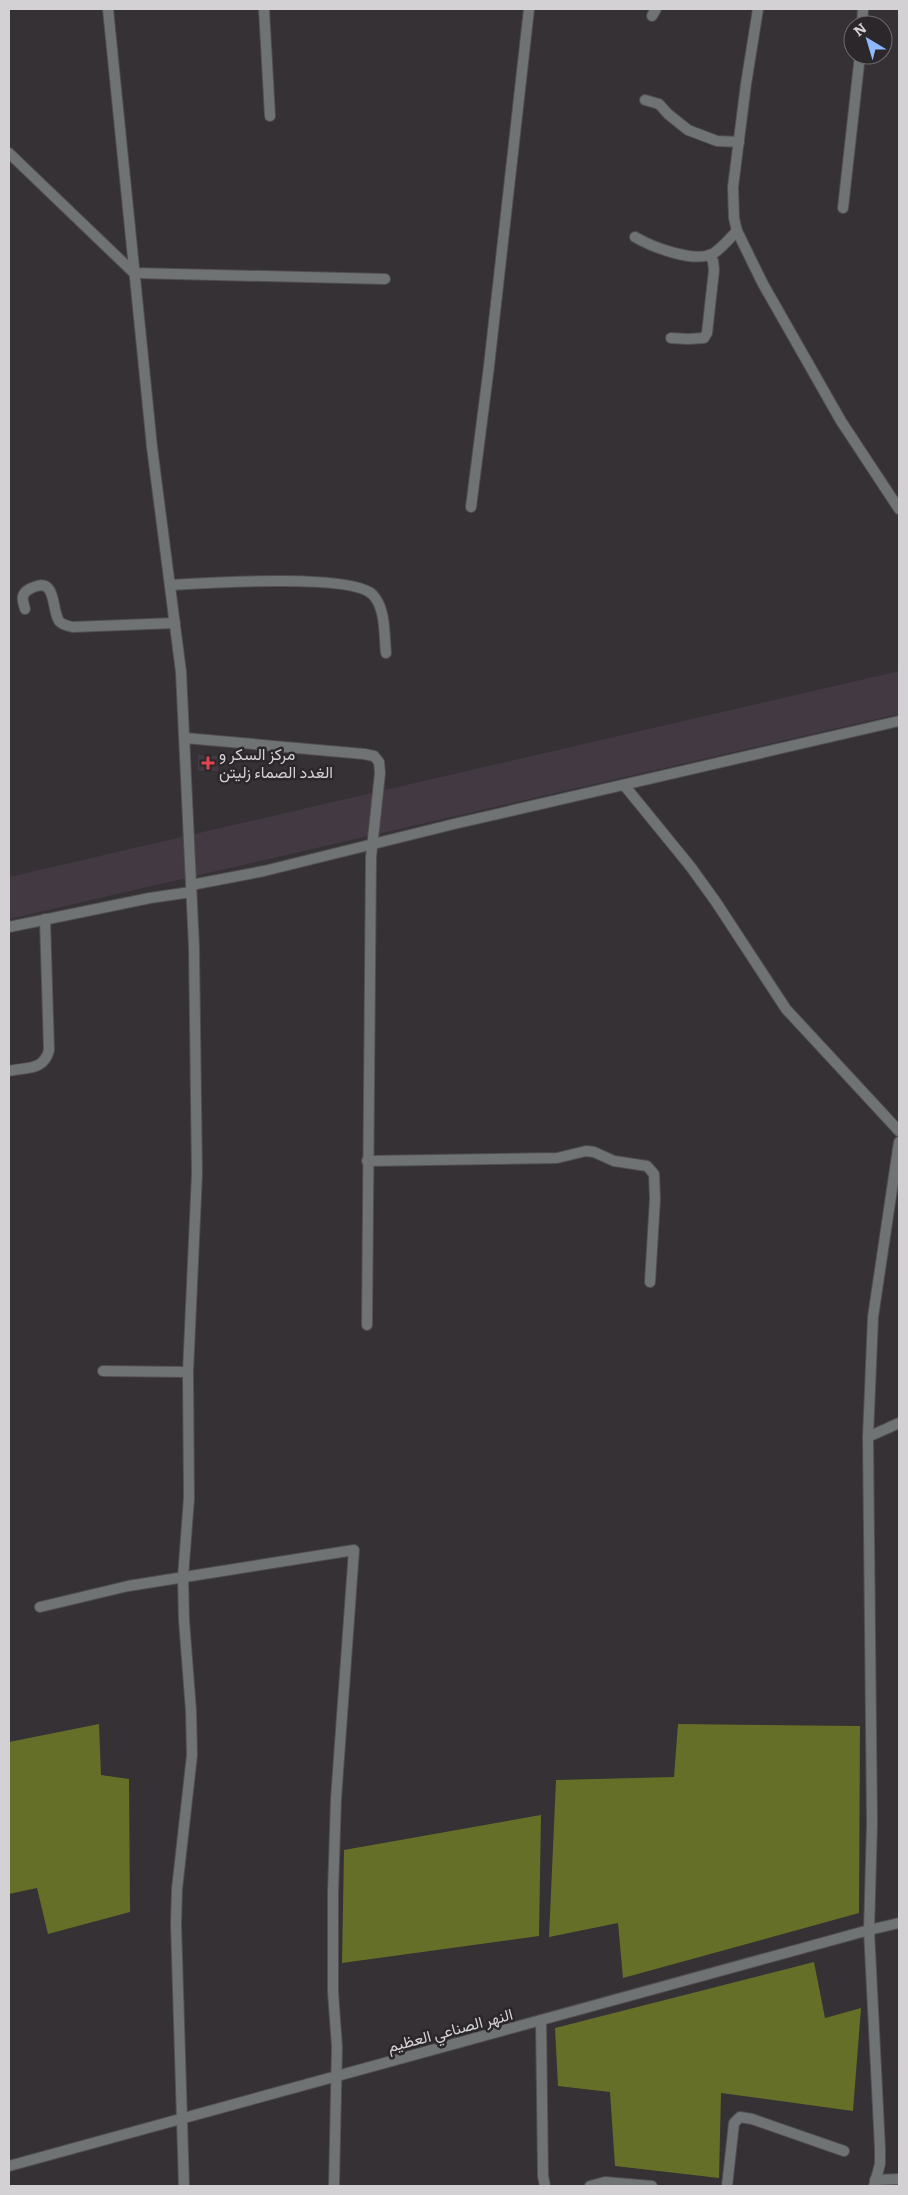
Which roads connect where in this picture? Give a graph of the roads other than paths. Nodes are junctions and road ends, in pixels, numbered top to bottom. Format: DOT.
graph roads {
  1 [pos="108,9"];
  2 [pos="264,9"];
  3 [pos="529,9"];
  4 [pos="758,9"];
  5 [pos="859,65"];
  6 [pos="645,100"];
  7 [pos="270,116"];
  8 [pos="739,142"];
  9 [pos="9,153"];
  10 [pos="843,208"];
  11 [pos="737,231"];
  12 [pos="635,237"];
  13 [pos="709,255"];
  14 [pos="134,273"];
  15 [pos="386,279"];
  16 [pos="671,338"];
  17 [pos="471,507"];
  18 [pos="899,509"];
  19 [pos="170,585"];
  20 [pos="25,609"];
  21 [pos="175,623"];
  22 [pos="386,653"];
  23 [pos="899,721"];
  24 [pos="185,738"];
  25 [pos="624,785"];
  26 [pos="372,845"];
  27 [pos="191,889"];
  28 [pos="45,919"];
  29 [pos="9,927"];
  30 [pos="9,1071"];
  31 [pos="899,1131"];
  32 [pos="899,1142"];
  33 [pos="367,1161"];
  34 [pos="650,1282"];
  35 [pos="367,1325"];
  36 [pos="103,1371"];
  37 [pos="188,1372"];
  38 [pos="899,1423"];
  39 [pos="868,1437"];
  40 [pos="183,1577"];
  41 [pos="40,1607"];
  42 [pos="899,1923"];
  43 [pos="869,1930"];
  44 [pos="541,2020"];
  45 [pos="337,2076"];
  46 [pos="181,2119"];
  47 [pos="844,2151"];
  48 [pos="9,2166"];
  49 [pos="899,2179"];
  50 [pos="875,2183"];
  51 [pos="184,2186"];
  52 [pos="334,2186"];
  53 [pos="545,2186"];
  54 [pos="590,2186"];
  55 [pos="652,2186"];
  56 [pos="727,2186"];
  1 -- 14 [label="street"];
  2 -- 7 [label="street"];
  3 -- 17 [label="street"];
  4 -- 8 [label="street"];
  5 -- 10 [label="street"];
  6 -- 8 [label="street"];
  8 -- 11 [label="street"];
  9 -- 14 [label="street"];
  11 -- 13 [label="street"];
  11 -- 18 [label="street"];
  12 -- 13 [label="street"];
  13 -- 16 [label="street"];
  14 -- 15 [label="street"];
  14 -- 19 [label="street"];
  19 -- 21 [label="street"];
  19 -- 22 [label="street"];
  20 -- 21 [label="street"];
  21 -- 24 [label="street"];
  23 -- 25 [label="street"];
  24 -- 26 [label="street"];
  24 -- 27 [label="street"];
  25 -- 26 [label="street"];
  25 -- 31 [label="street"];
  26 -- 27 [label="street"];
  26 -- 33 [label="street"];
  27 -- 28 [label="street"];
  27 -- 37 [label="street"];
  28 -- 29 [label="street"];
  28 -- 30 [label="street"];
  32 -- 39 [label="street"];
  33 -- 34 [label="street"];
  33 -- 35 [label="street"];
  36 -- 37 [label="street"];
  37 -- 40 [label="street"];
  38 -- 39 [label="street"];
  39 -- 43 [label="street"];
  40 -- 41 [label="street"];
  40 -- 45 [label="street"];
  40 -- 46 [label="street"];
  42 -- 43 [label="street, النهر الصناعي العظيم"];
  43 -- 44 [label="street, النهر الصناعي العظيم"];
  43 -- 50 [label="street"];
  44 -- 45 [label="street, النهر الصناعي العظيم"];
  44 -- 53 [label="street"];
  45 -- 46 [label="street, النهر الصناعي العظيم"];
  45 -- 52 [label="street"];
  46 -- 48 [label="street, النهر الصناعي العظيم"];
  46 -- 51 [label="street"];
  47 -- 56 [label="street"];
  49 -- 50 [label="street"];
  54 -- 55 [label="street"];
}
